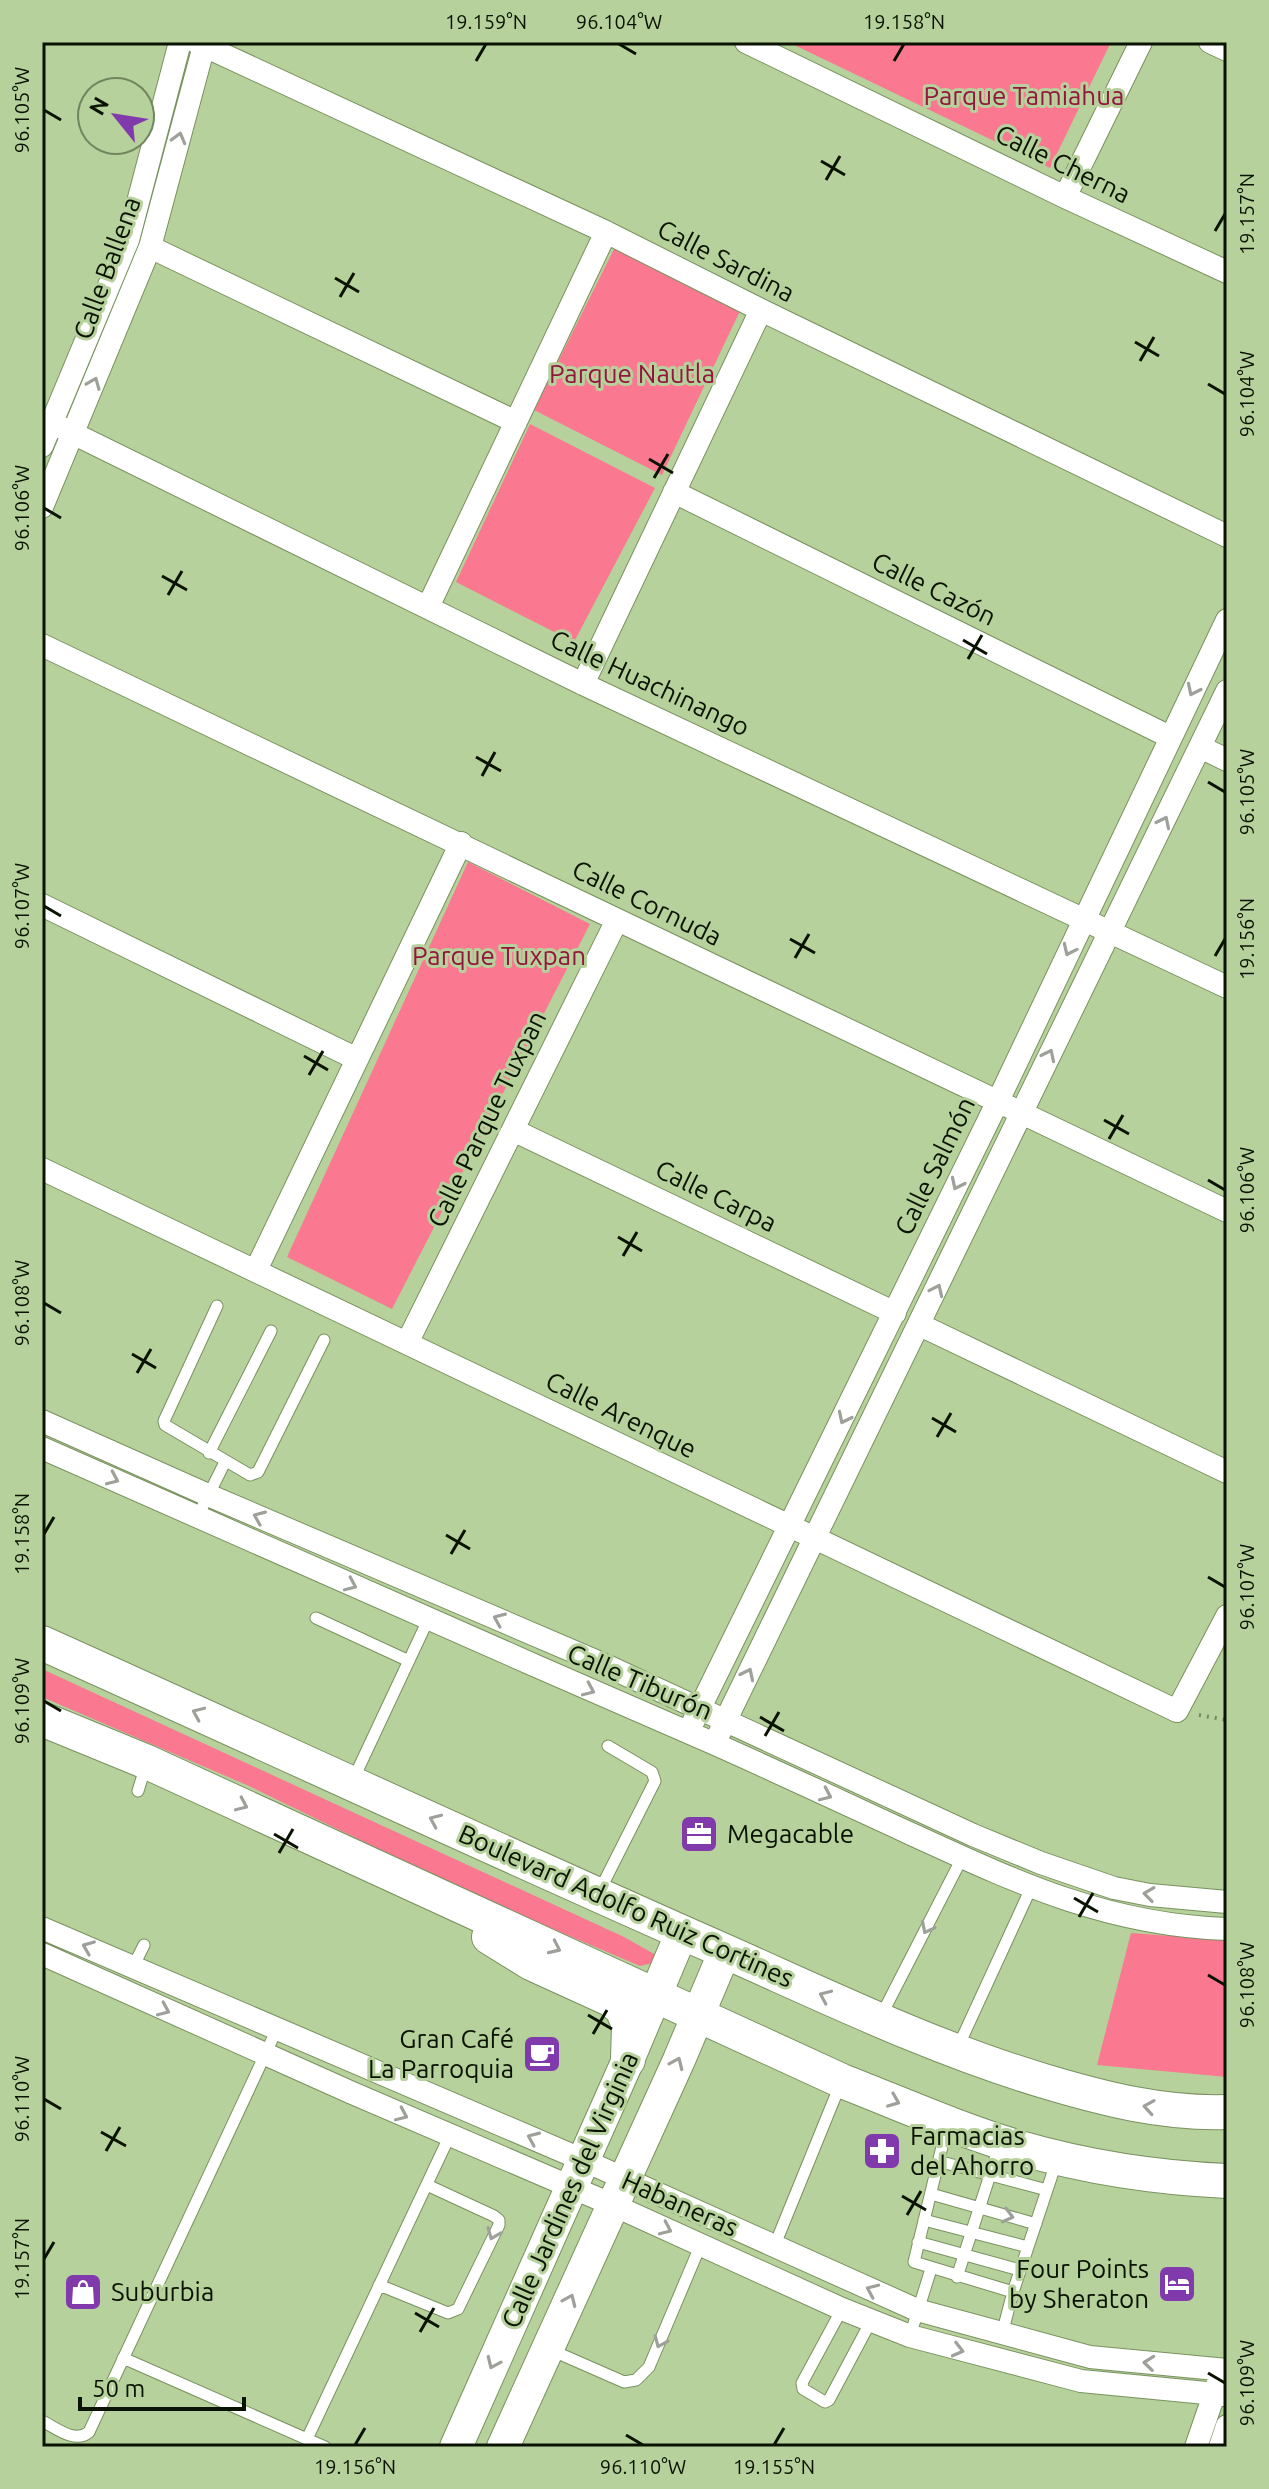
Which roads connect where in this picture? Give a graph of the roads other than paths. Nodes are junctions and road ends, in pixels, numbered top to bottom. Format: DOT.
graph roads {
  1 [pos="180,42"];
  2 [pos="746,42"];
  3 [pos="1141,42"];
  4 [pos="1210,42"];
  5 [pos="202,43"];
  6 [pos="1227,50"];
  7 [pos="1065,197"];
  8 [pos="606,232"];
  9 [pos="150,247"];
  10 [pos="1227,272"];
  11 [pos="761,310"];
  12 [pos="516,422"];
  13 [pos="52,423"];
  14 [pos="74,433"];
  15 [pos="42,446"];
  16 [pos="674,492"];
  17 [pos="42,507"];
  18 [pos="1227,536"];
  19 [pos="428,607"];
  20 [pos="1227,620"];
  21 [pos="42,645"];
  22 [pos="583,684"];
  23 [pos="1227,691"];
  24 [pos="1170,737"];
  25 [pos="1200,747"];
  26 [pos="1227,760"];
  27 [pos="461,843"];
  28 [pos="42,905"];
  29 [pos="1084,919"];
  30 [pos="617,920"];
  31 [pos="1111,931"];
  32 [pos="1227,987"];
  33 [pos="357,1059"];
  34 [pos="997,1103"];
  35 [pos="1020,1114"];
  36 [pos="513,1130"];
  37 [pos="42,1169"];
  38 [pos="1227,1211"];
  39 [pos="256,1270"];
  40 [pos="217,1306"];
  41 [pos="895,1313"];
  42 [pos="920,1325"];
  43 [pos="271,1331"];
  44 [pos="324,1340"];
  45 [pos="407,1343"];
  46 [pos="42,1421"];
  47 [pos="42,1448"];
  48 [pos="209,1453"];
  49 [pos="225,1462"];
  50 [pos="1227,1472"];
  51 [pos="208,1495"];
  52 [pos="198,1516"];
  53 [pos="791,1528"];
  54 [pos="815,1539"];
  55 [pos="1227,1616"];
  56 [pos="316,1618"];
  57 [pos="428,1620"];
  58 [pos="42,1643"];
  59 [pos="409,1661"];
  60 [pos="700,1708"];
  61 [pos="42,1719"];
  62 [pos="725,1720"];
  63 [pos="688,1733"];
  64 [pos="715,1744"];
  65 [pos="608,1746"];
  66 [pos="352,1782"];
  67 [pos="962,1858"];
  68 [pos="392,1873"];
  69 [pos="1031,1888"];
  70 [pos="597,1894"];
  71 [pos="1227,1902"];
  72 [pos="42,1928"];
  73 [pos="1227,1929"];
  74 [pos="682,1932"];
  75 [pos="144,1945"];
  76 [pos="725,1951"];
  77 [pos="42,1954"];
  78 [pos="134,1966"];
  79 [pos="121,1991"];
  80 [pos="656,1993"];
  81 [pos="699,2013"];
  82 [pos="879,2020"];
  83 [pos="277,2029"];
  84 [pos="956,2051"];
  85 [pos="265,2054"];
  86 [pos="628,2060"];
  87 [pos="362,2066"];
  88 [pos="842,2081"];
  89 [pos="350,2092"];
  90 [pos="1227,2112"];
  91 [pos="948,2123"];
  92 [pos="450,2135"];
  93 [pos="1001,2141"];
  94 [pos="1058,2156"];
  95 [pos="938,2161"];
  96 [pos="576,2173"];
  97 [pos="990,2175"];
  98 [pos="1227,2181"];
  99 [pos="427,2185"];
  100 [pos="1047,2190"];
  101 [pos="619,2192"];
  102 [pos="931,2194"];
  103 [pos="979,2209"];
  104 [pos="924,2220"];
  105 [pos="1036,2224"];
  106 [pos="971,2234"];
  107 [pos="918,2242"];
  108 [pos="701,2244"];
  109 [pos="774,2247"];
  110 [pos="1028,2247"];
  111 [pos="964,2255"];
  112 [pos="931,2269"];
  113 [pos="1020,2270"];
  114 [pos="957,2277"];
  115 [pos="379,2285"];
  116 [pos="1013,2292"];
  117 [pos="842,2309"];
  118 [pos="917,2310"];
  119 [pos="871,2321"];
  120 [pos="1002,2334"];
  121 [pos="910,2336"];
  122 [pos="548,2349"];
  123 [pos="123,2358"];
  124 [pos="1225,2370"];
  125 [pos="1220,2396"];
  126 [pos="42,2421"];
  127 [pos="1227,2426"];
  128 [pos="307,2439"];
  129 [pos="325,2447"];
  130 [pos="456,2447"];
  131 [pos="503,2447"];
  132 [pos="1196,2447"];
  133 [pos="1220,2447"];
  1 -- 13 [label="street, Calle Ballena"];
  2 -- 7 [label="street, Calle Cherna"];
  3 -- 7 [label="street"];
  4 -- 6 [label="street"];
  5 -- 8 [label="street, Calle Sardina"];
  9 -- 5 [label="street, Calle Ballena, one-way"];
  7 -- 10 [label="street, Calle Cherna"];
  8 -- 11 [label="street, Calle Sardina"];
  8 -- 12 [label="street"];
  9 -- 12 [label="street"];
  14 -- 9 [label="street, Calle Ballena, one-way"];
  11 -- 16 [label="street"];
  11 -- 18 [label="street, Calle Sardina"];
  12 -- 19 [label="street"];
  13 -- 14 [label="street, Calle Huachinango"];
  13 -- 15 [label="street, Calle Ballena"];
  14 -- 17 [label="street, Calle Ballena"];
  14 -- 19 [label="street, Calle Huachinango"];
  16 -- 22 [label="street"];
  16 -- 24 [label="street, Calle Cazón"];
  19 -- 22 [label="street, Calle Huachinango"];
  20 -- 24 [label="street, Calle Salmón, one-way"];
  21 -- 27 [label="street, Calle Cornuda"];
  22 -- 29 [label="street, Calle Huachinango"];
  23 -- 25 [label="street, Calle Salmón"];
  24 -- 29 [label="street, Calle Salmón"];
  25 -- 26 [label="street"];
  31 -- 25 [label="street, Calle Salmón, one-way"];
  27 -- 30 [label="street, Calle Cornuda"];
  27 -- 33 [label="street"];
  28 -- 33 [label="street"];
  29 -- 31 [label="street, Calle Huachinango"];
  29 -- 34 [label="street, Calle Salmón, one-way"];
  30 -- 34 [label="street, Calle Cornuda"];
  30 -- 36 [label="street, Calle Parque Tuxpan"];
  31 -- 32 [label="street, Calle Huachinango"];
  35 -- 31 [label="street, Calle Salmón, one-way"];
  33 -- 39 [label="street"];
  34 -- 35 [label="street, Calle Cornuda"];
  34 -- 41 [label="street, Calle Salmón, one-way"];
  35 -- 38 [label="street, Calle Cornuda"];
  42 -- 35 [label="street, Calle Salmón, one-way"];
  36 -- 41 [label="street, Calle Carpa"];
  36 -- 45 [label="street, Calle Parque Tuxpan"];
  37 -- 39 [label="street, Calle Arenque"];
  39 -- 45 [label="street, Calle Arenque"];
  40 -- 48 [label="lane"];
  41 -- 53 [label="street, Calle Salmón, one-way"];
  42 -- 50 [label="street"];
  42 -- 54 [label="street, Calle Salmón"];
  43 -- 48 [label="lane"];
  44 -- 49 [label="lane"];
  45 -- 53 [label="street, Calle Arenque"];
  46 -- 51 [label="street, Calle Tiburón"];
  47 -- 52 [label="street, Calle Tiburón, one-way"];
  48 -- 49 [label="lane"];
  49 -- 51 [label="lane"];
  51 -- 52 [label="lane"];
  60 -- 51 [label="street, Calle Tiburón, one-way"];
  52 -- 57 [label="street, Calle Tiburón, one-way"];
  53 -- 54 [label="street, Calle Arenque"];
  53 -- 60 [label="street, Calle Salmón"];
  54 -- 55 [label="street, Calle Arenque"];
  62 -- 54 [label="street, Calle Salmón, one-way"];
  56 -- 59 [label="lane"];
  57 -- 59 [label="lane"];
  57 -- 63 [label="street, Calle Tiburón, one-way"];
  66 -- 58 [label="main road, Boulevard Adolfo Ruiz Cortines, one-way"];
  59 -- 66 [label="lane"];
  60 -- 62 [label="street, Calle Tiburón"];
  60 -- 63 [label="street, Calle Salmón"];
  61 -- 68 [label="main road, one-way"];
  62 -- 64 [label="street, Calle Salmón"];
  71 -- 62 [label="street, Calle Tiburón, one-way"];
  63 -- 64 [label="street, Calle Tiburón"];
  64 -- 67 [label="street, Calle Tiburón, one-way"];
  65 -- 70 [label="lane"];
  70 -- 66 [label="main road, Boulevard Adolfo Ruiz Cortines, one-way"];
  67 -- 69 [label="street, Calle Tiburón"];
  67 -- 82 [label="lane, one-way"];
  68 -- 80 [label="main road, one-way"];
  68 -- 86 [label="main road"];
  69 -- 73 [label="street, Calle Tiburón"];
  69 -- 84 [label="lane"];
  70 -- 74 [label="main road, Boulevard Adolfo Ruiz Cortines"];
  78 -- 72 [label="street, Habaneras, one-way"];
  74 -- 76 [label="main road, Boulevard Adolfo Ruiz Cortines"];
  74 -- 80 [label="street, Calle Jardines del Virginia"];
  75 -- 78 [label="lane"];
  76 -- 81 [label="street, Calle Jardines del Virginia"];
  82 -- 76 [label="main road, Boulevard Adolfo Ruiz Cortines, one-way"];
  77 -- 79 [label="street, Habaneras"];
  78 -- 79 [label="lane"];
  78 -- 83 [label="street, Habaneras"];
  79 -- 85 [label="street, Habaneras, one-way"];
  80 -- 81 [label="main road"];
  80 -- 86 [label="street, Calle Jardines del Virginia"];
  81 -- 88 [label="main road"];
  101 -- 81 [label="street, Calle Jardines del Virginia, one-way"];
  82 -- 84 [label="main road, Boulevard Adolfo Ruiz Cortines"];
  83 -- 85 [label="lane"];
  83 -- 87 [label="street, Habaneras"];
  90 -- 84 [label="main road, Boulevard Adolfo Ruiz Cortines, one-way"];
  85 -- 89 [label="street, Habaneras"];
  85 -- 123 [label="lane"];
  86 -- 96 [label="street, Calle Jardines del Virginia"];
  87 -- 89 [label="street"];
  96 -- 87 [label="street, Habaneras, one-way"];
  88 -- 91 [label="main road, one-way"];
  88 -- 109 [label="lane"];
  89 -- 92 [label="street, Habaneras, one-way"];
  91 -- 93 [label="main road"];
  91 -- 95 [label="lane"];
  92 -- 96 [label="street, Habaneras"];
  92 -- 99 [label="lane"];
  93 -- 94 [label="main road"];
  93 -- 97 [label="lane"];
  94 -- 98 [label="main road"];
  94 -- 100 [label="lane"];
  95 -- 97 [label="lane"];
  95 -- 102 [label="lane"];
  96 -- 101 [label="street, Habaneras"];
  96 -- 130 [label="street, Calle Jardines del Virginia, one-way"];
  97 -- 100 [label="lane"];
  97 -- 103 [label="lane"];
  99 -- 115 [label="lane"];
  99 -- 115 [label="lane, one-way"];
  100 -- 105 [label="lane"];
  101 -- 108 [label="street, Habaneras, one-way"];
  101 -- 109 [label="street, Habaneras"];
  122 -- 101 [label="street, Calle Jardines del Virginia, one-way"];
  102 -- 103 [label="lane"];
  102 -- 104 [label="lane"];
  103 -- 105 [label="lane, one-way"];
  103 -- 106 [label="lane"];
  104 -- 106 [label="lane"];
  104 -- 107 [label="lane"];
  105 -- 110 [label="lane"];
  106 -- 110 [label="lane"];
  106 -- 111 [label="lane"];
  107 -- 111 [label="lane"];
  107 -- 112 [label="lane"];
  108 -- 117 [label="street, Habaneras"];
  108 -- 122 [label="lane, one-way"];
  118 -- 109 [label="street, Habaneras, one-way"];
  110 -- 113 [label="lane"];
  111 -- 113 [label="lane"];
  111 -- 114 [label="lane"];
  112 -- 114 [label="lane"];
  112 -- 118 [label="lane"];
  113 -- 116 [label="lane"];
  114 -- 116 [label="lane"];
  115 -- 128 [label="lane"];
  116 -- 120 [label="lane"];
  117 -- 119 [label="street, Habaneras"];
  117 -- 119 [label="lane"];
  118 -- 120 [label="street, Habaneras"];
  118 -- 121 [label="lane"];
  119 -- 121 [label="street, Habaneras"];
  124 -- 120 [label="street, Habaneras, one-way"];
  121 -- 125 [label="street, Habaneras, one-way"];
  122 -- 131 [label="street, Calle Jardines del Virginia"];
  123 -- 126 [label="lane"];
  123 -- 128 [label="lane"];
  124 -- 125 [label="street"];
  125 -- 132 [label="street"];
  127 -- 133 [label="street"];
  128 -- 129 [label="lane"];
}
